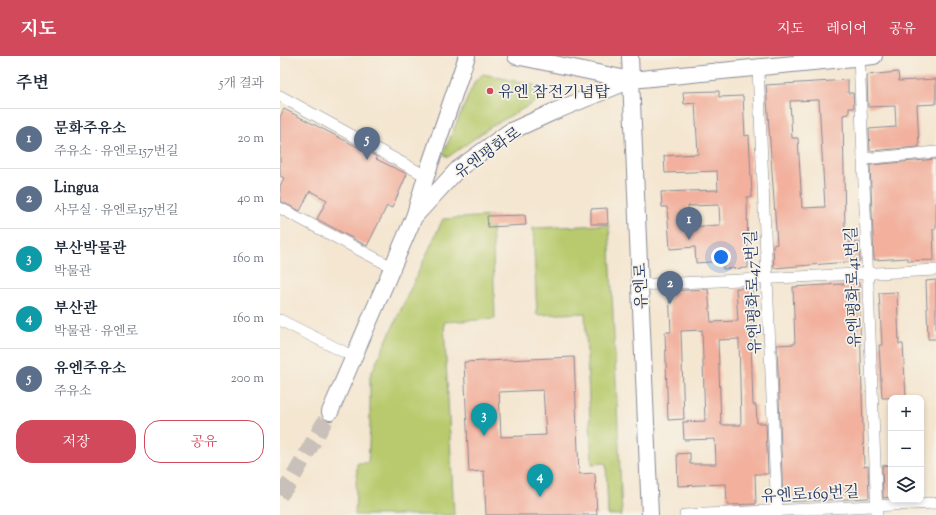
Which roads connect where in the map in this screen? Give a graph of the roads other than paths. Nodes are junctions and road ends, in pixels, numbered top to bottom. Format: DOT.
graph roads {
  1 [pos="467,56"];
  2 [pos="516,56"];
  3 [pos="630,56"];
  4 [pos="864,56"];
  5 [pos="758,67"];
  6 [pos="631,80"];
  7 [pos="280,96"];
  8 [pos="936,152"];
  9 [pos="863,159"];
  10 [pos="426,176"];
  11 [pos="280,208"];
  12 [pos="414,217"];
  13 [pos="392,267"];
  14 [pos="936,270"];
  15 [pos="868,273"];
  16 [pos="767,278"];
  17 [pos="640,285"];
  18 [pos="280,320"];
  19 [pos="354,357"];
  20 [pos="330,412"];
  21 [pos="936,503"];
  22 [pos="877,510"];
  23 [pos="777,513"];
  24 [pos="650,515"];
  25 [pos="685,515"];
  1 -- 10 [label="main road"];
  2 -- 6 [label="main road"];
  3 -- 6 [label="main road, 유엔로"];
  4 -- 5 [label="main road, 유엔평화로"];
  4 -- 9 [label="street, 유엔평화로41번길"];
  5 -- 6 [label="main road, 유엔평화로"];
  5 -- 16 [label="street, 유엔평화로47번길"];
  6 -- 12 [label="main road, 유엔평화로"];
  6 -- 17 [label="main road, 유엔로"];
  7 -- 10 [label="street"];
  8 -- 9 [label="street"];
  9 -- 15 [label="street, 유엔평화로41번길"];
  10 -- 12 [label="main road"];
  11 -- 13 [label="street"];
  12 -- 13 [label="main road, 유엔평화로"];
  13 -- 19 [label="main road, 유엔평화로"];
  14 -- 15 [label="street"];
  15 -- 16 [label="street"];
  15 -- 22 [label="street, 유엔평화로41번길"];
  16 -- 17 [label="street"];
  16 -- 23 [label="street, 유엔평화로47번길"];
  17 -- 24 [label="main road, 유엔로"];
  18 -- 19 [label="street"];
  19 -- 20 [label="main road, 유엔평화로"];
  21 -- 22 [label="street, 유엔로169번길"];
  22 -- 23 [label="street, 유엔로169번길"];
  23 -- 25 [label="street, 유엔로169번길"];
}
